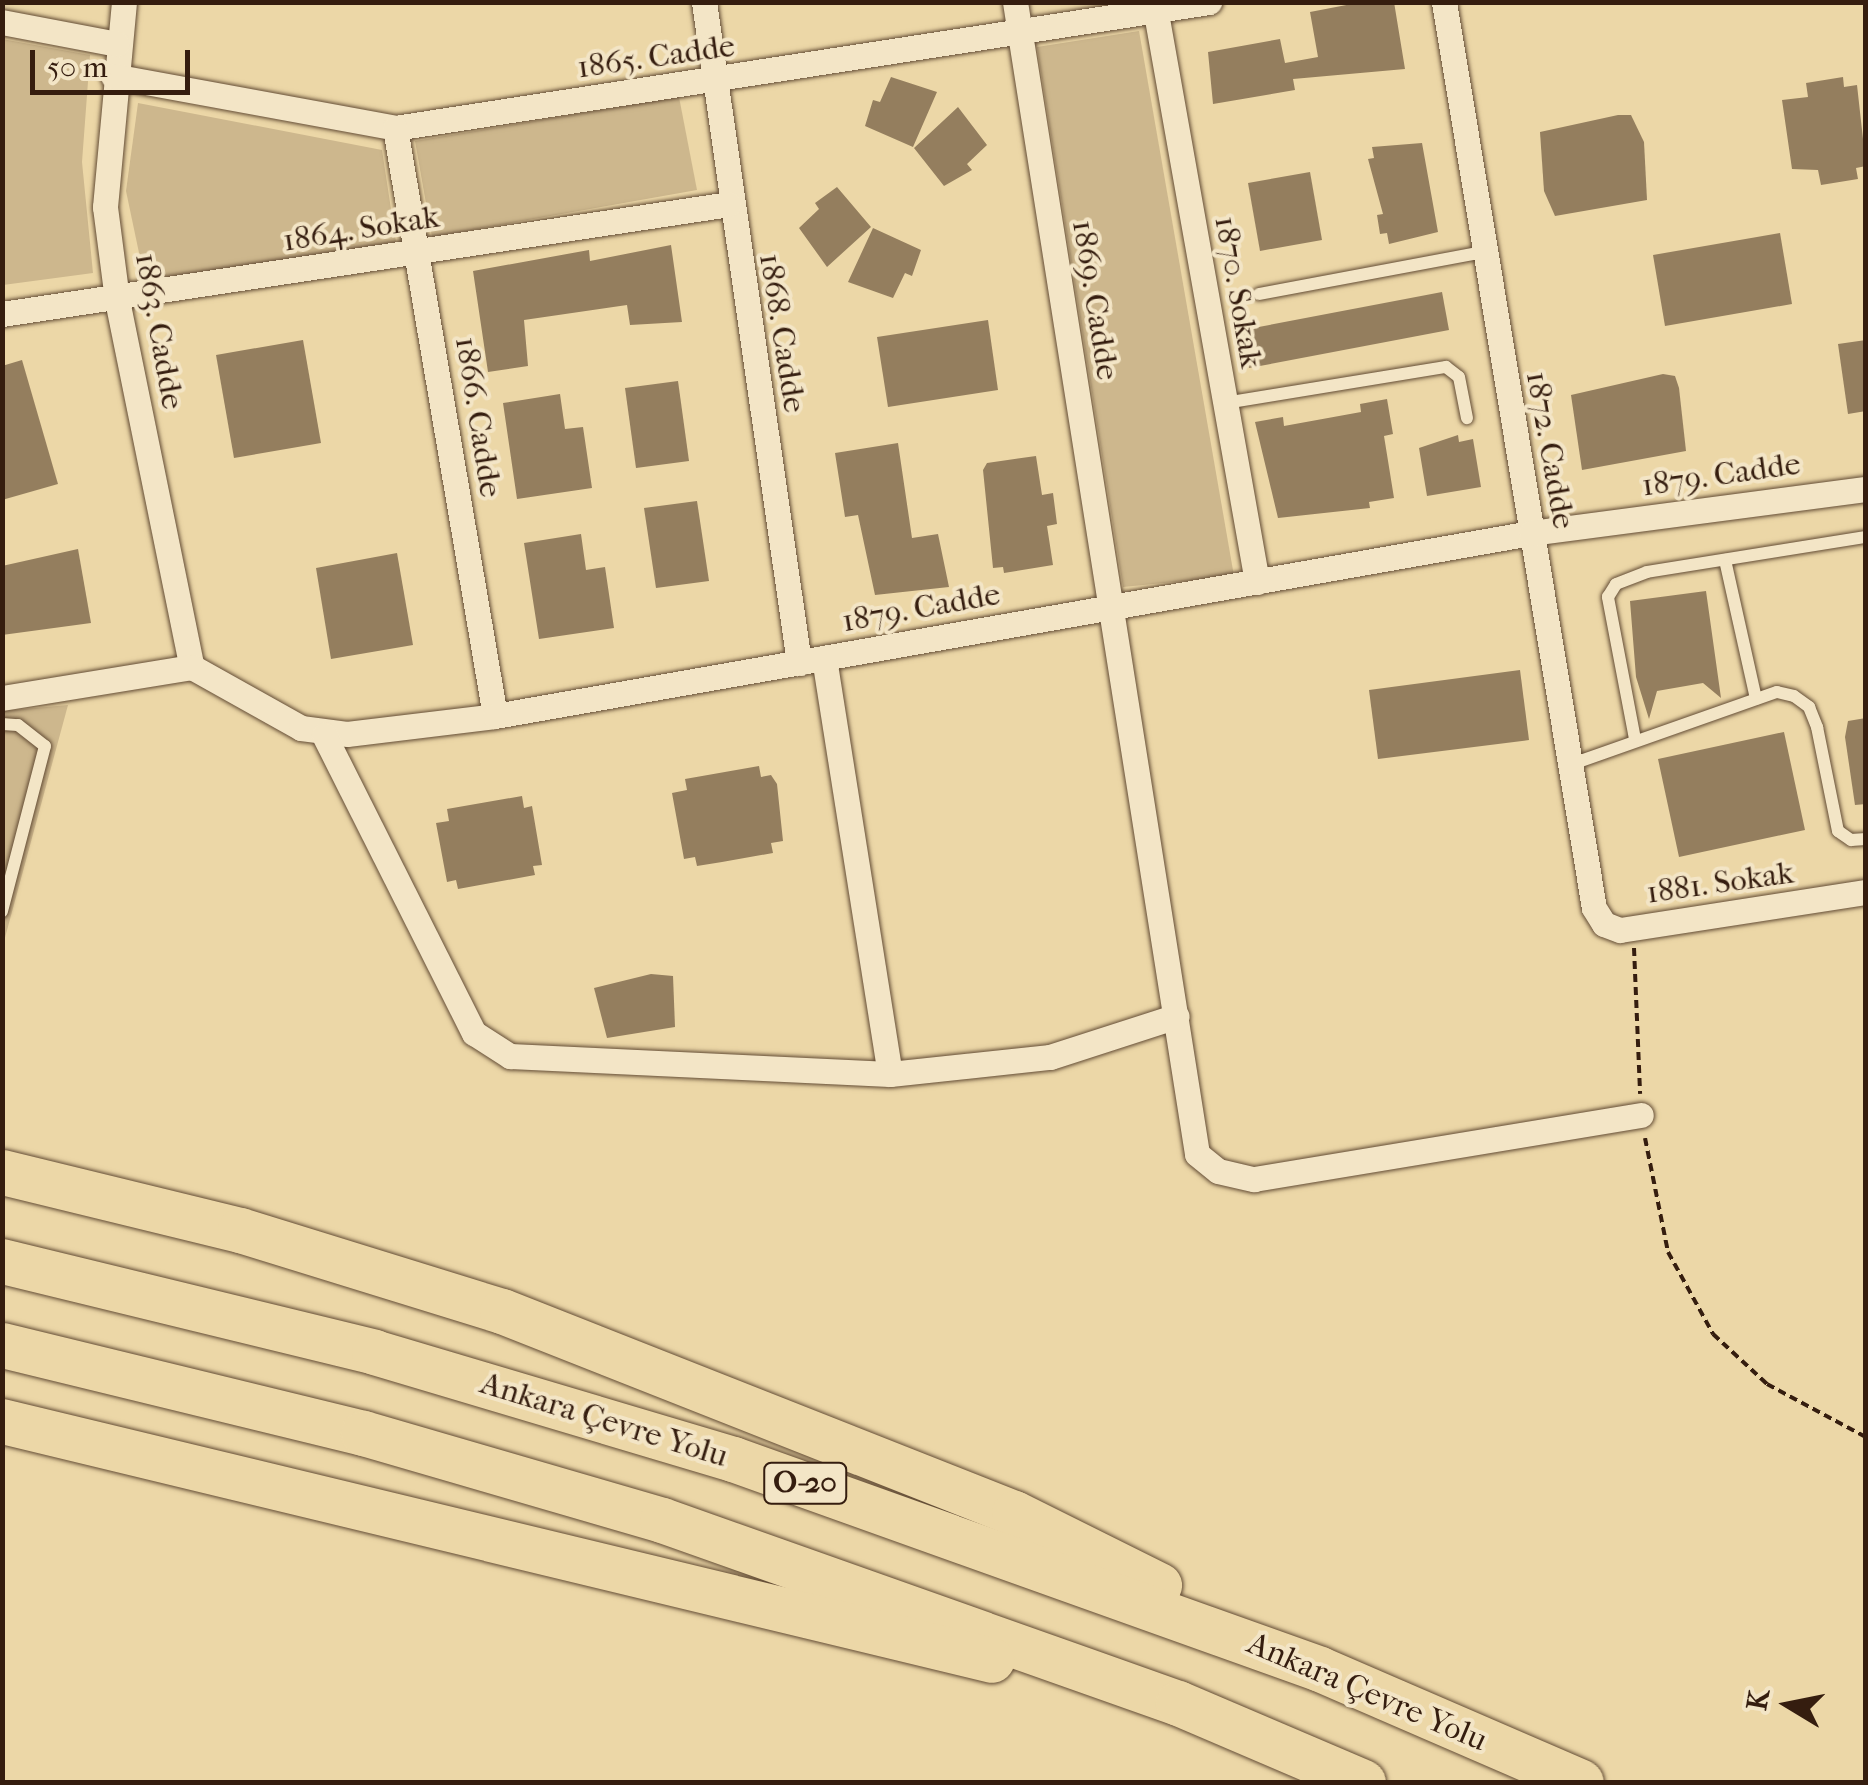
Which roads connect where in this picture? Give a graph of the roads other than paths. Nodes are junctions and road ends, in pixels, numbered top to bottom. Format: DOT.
graph roads {
  1 [pos="124,2"];
  2 [pos="1015,2"];
  3 [pos="1210,2"];
  4 [pos="1444,2"];
  5 [pos="700,6"];
  6 [pos="1156,12"];
  7 [pos="2,22"];
  8 [pos="1020,34"];
  9 [pos="117,44"];
  10 [pos="114,76"];
  11 [pos="714,82"];
  12 [pos="396,128"];
  13 [pos="730,204"];
  14 [pos="1484,252"];
  15 [pos="418,253"];
  16 [pos="1260,294"];
  17 [pos="117,300"];
  18 [pos="2,314"];
  19 [pos="1225,404"];
  20 [pos="1467,418"];
  21 [pos="1866,489"];
  22 [pos="1531,534"];
  23 [pos="1866,537"];
  24 [pos="1724,560"];
  25 [pos="1257,582"];
  26 [pos="1111,607"];
  27 [pos="812,660"];
  28 [pos="192,667"];
  29 [pos="2,698"];
  30 [pos="1756,699"];
  31 [pos="495,716"];
  32 [pos="2,724"];
  33 [pos="324,735"];
  34 [pos="1635,739"];
  35 [pos="1575,763"];
  36 [pos="1866,839"];
  37 [pos="9,856"];
  38 [pos="1866,892"];
  39 [pos="1594,908"];
  40 [pos="2,912"];
  41 [pos="1177,1016"];
  42 [pos="890,1074"];
  43 [pos="1640,1115"];
  44 [pos="2,1172"];
  45 [pos="2,1261"];
  46 [pos="2,1345"];
  47 [pos="2,1421"];
  48 [pos="1320,1669"];
  49 [pos="1178,1703"];
  50 [pos="1363,1782"];
  51 [pos="1581,1782"];
  1 -- 9 [label="street, 1863. Cadde"];
  2 -- 8 [label="street, 1869. Cadde"];
  3 -- 6 [label="street, 1865. Cadde"];
  4 -- 14 [label="street, 1872. Cadde"];
  5 -- 11 [label="street, 1868. Cadde"];
  6 -- 8 [label="street, 1865. Cadde"];
  6 -- 19 [label="street, 1870. Sokak"];
  7 -- 9 [label="street"];
  8 -- 11 [label="street, 1865. Cadde"];
  8 -- 26 [label="street, 1869. Cadde"];
  9 -- 10 [label="street, 1863. Cadde"];
  10 -- 12 [label="street, 1865. Cadde"];
  10 -- 17 [label="street, 1863. Cadde"];
  11 -- 12 [label="street, 1865. Cadde"];
  11 -- 13 [label="street, 1868. Cadde"];
  12 -- 15 [label="street, 1866. Cadde"];
  13 -- 15 [label="street, 1864. Sokak"];
  13 -- 27 [label="street, 1868. Cadde"];
  14 -- 16 [label="lane"];
  14 -- 22 [label="street, 1872. Cadde"];
  15 -- 17 [label="street, 1864. Sokak"];
  15 -- 31 [label="street, 1866. Cadde"];
  17 -- 18 [label="street, 1864. Sokak"];
  17 -- 28 [label="street, 1863. Cadde"];
  19 -- 20 [label="lane"];
  19 -- 25 [label="street, 1870. Sokak"];
  21 -- 22 [label="street, 1879. Cadde"];
  22 -- 25 [label="street, 1879. Cadde"];
  22 -- 35 [label="street, 1872. Cadde"];
  23 -- 24 [label="lane"];
  24 -- 30 [label="lane"];
  24 -- 34 [label="lane"];
  25 -- 26 [label="street, 1879. Cadde"];
  26 -- 27 [label="street, 1879. Cadde"];
  26 -- 41 [label="street, 1869. Cadde"];
  27 -- 31 [label="street, 1879. Cadde"];
  27 -- 42 [label="street, 1868. Cadde"];
  28 -- 29 [label="street"];
  28 -- 33 [label="street"];
  30 -- 34 [label="lane"];
  30 -- 36 [label="lane"];
  31 -- 33 [label="street, 1879. Cadde"];
  32 -- 37 [label="lane"];
  33 -- 42 [label="street"];
  34 -- 35 [label="lane"];
  35 -- 39 [label="street, 1872. Cadde"];
  37 -- 40 [label="lane"];
  38 -- 39 [label="street, 1881. Sokak"];
  41 -- 42 [label="street"];
  41 -- 43 [label="street, 1869. Cadde"];
  44 -- 48 [label="highway"];
  45 -- 48 [label="highway, Ankara Çevre Yolu / O-20"];
  46 -- 49 [label="highway, O-20"];
  47 -- 49 [label="highway"];
  48 -- 51 [label="highway, Ankara Çevre Yolu / O-20"];
  49 -- 50 [label="highway, O-20"];
}
